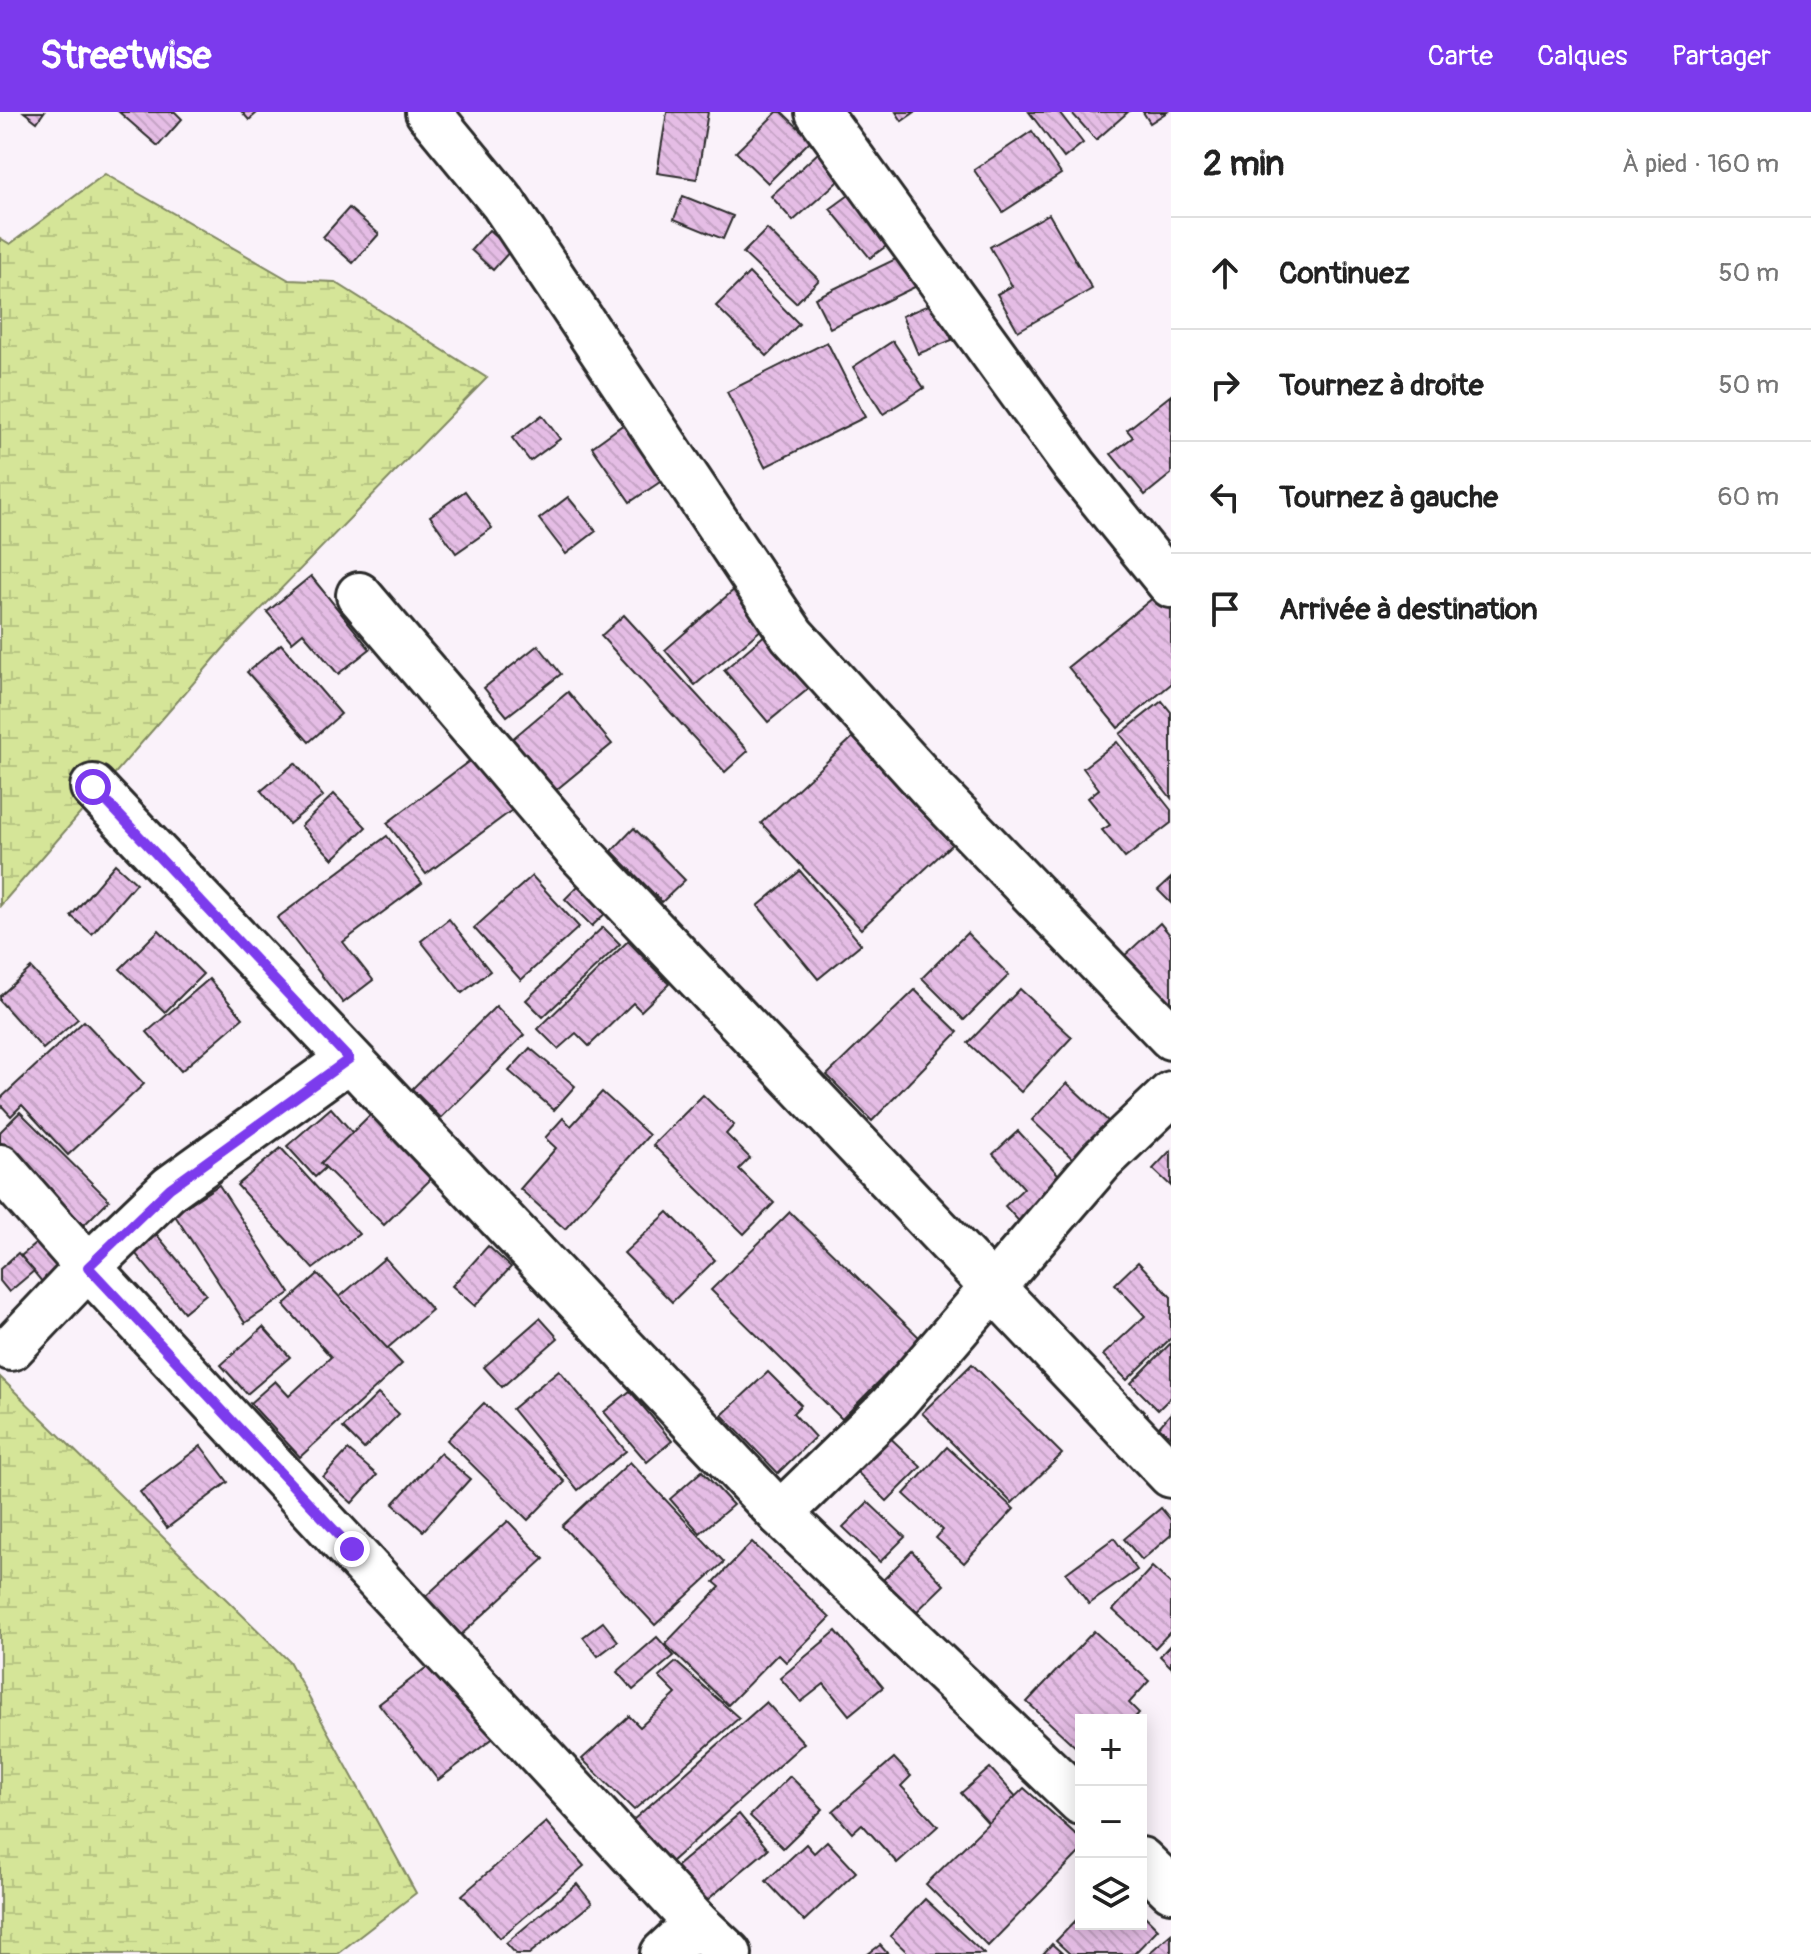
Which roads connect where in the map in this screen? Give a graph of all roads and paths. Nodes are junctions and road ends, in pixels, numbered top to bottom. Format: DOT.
graph roads {
  1 [pos="428,112"];
  2 [pos="818,112"];
  3 [pos="1171,585"];
  4 [pos="359,595"];
  5 [pos="93,787"];
  6 [pos="1171,1037"];
  7 [pos="349,1059"];
  8 [pos="1171,1094"];
  9 [pos="0,1167"];
  10 [pos="88,1267"];
  11 [pos="992,1287"];
  12 [pos="11,1348"];
  13 [pos="1171,1475"];
  14 [pos="780,1514"];
  15 [pos="1075,1796"];
  16 [pos="1147,1866"];
  17 [pos="1171,1889"];
  18 [pos="696,1923"];
  19 [pos="663,1954"];
  20 [pos="729,1954"];
  1 -- 6 [label="street"];
  2 -- 3 [label="street"];
  4 -- 11 [label="street"];
  5 -- 7 [label="street"];
  7 -- 10 [label="street"];
  7 -- 14 [label="street"];
  8 -- 11 [label="street"];
  9 -- 10 [label="street"];
  10 -- 12 [label="street"];
  10 -- 18 [label="street"];
  11 -- 13 [label="street"];
  11 -- 14 [label="street"];
  14 -- 15 [label="street"];
  16 -- 17 [label="street"];
  18 -- 19 [label="street"];
  18 -- 20 [label="street"];
}
